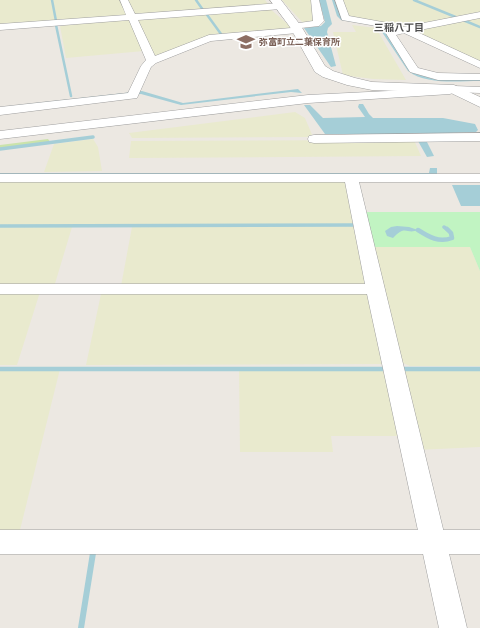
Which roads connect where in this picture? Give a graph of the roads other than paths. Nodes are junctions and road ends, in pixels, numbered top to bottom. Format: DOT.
graph roads {
  1 [pos="124,0"];
  2 [pos="315,0"];
  3 [pos="339,0"];
  4 [pos="278,3"];
  5 [pos="480,15"];
  6 [pos="131,17"];
  7 [pos="0,27"];
  8 [pos="296,28"];
  9 [pos="405,30"];
  10 [pos="390,33"];
  11 [pos="152,61"];
  12 [pos="480,65"];
  13 [pos="480,77"];
  14 [pos="456,90"];
  15 [pos="480,90"];
  16 [pos="134,94"];
  17 [pos="480,103"];
  18 [pos="0,111"];
  19 [pos="146,118"];
  20 [pos="0,135"];
  21 [pos="480,137"];
  22 [pos="314,139"];
  23 [pos="0,178"];
  24 [pos="351,178"];
  25 [pos="480,178"];
  26 [pos="0,289"];
  27 [pos="375,289"];
  28 [pos="0,542"];
  29 [pos="434,542"];
  30 [pos="480,542"];
  31 [pos="453,628"];
  1 -- 6 [label="street"];
  2 -- 8 [label="street"];
  3 -- 10 [label="street"];
  4 -- 6 [label="street"];
  4 -- 8 [label="street"];
  5 -- 9 [label="street"];
  6 -- 7 [label="street"];
  6 -- 11 [label="street"];
  8 -- 11 [label="street"];
  8 -- 14 [label="street"];
  9 -- 10 [label="street"];
  9 -- 12 [label="street"];
  10 -- 13 [label="street"];
  11 -- 16 [label="street"];
  14 -- 15 [label="street"];
  14 -- 17 [label="street"];
  14 -- 19 [label="street"];
  16 -- 18 [label="street"];
  16 -- 19 [label="street"];
  19 -- 20 [label="street"];
  21 -- 22 [label="street"];
  23 -- 24 [label="street"];
  24 -- 25 [label="street"];
  24 -- 27 [label="street"];
  26 -- 27 [label="street"];
  27 -- 29 [label="street"];
  28 -- 29 [label="street"];
  29 -- 30 [label="street"];
  29 -- 31 [label="street"];
}
